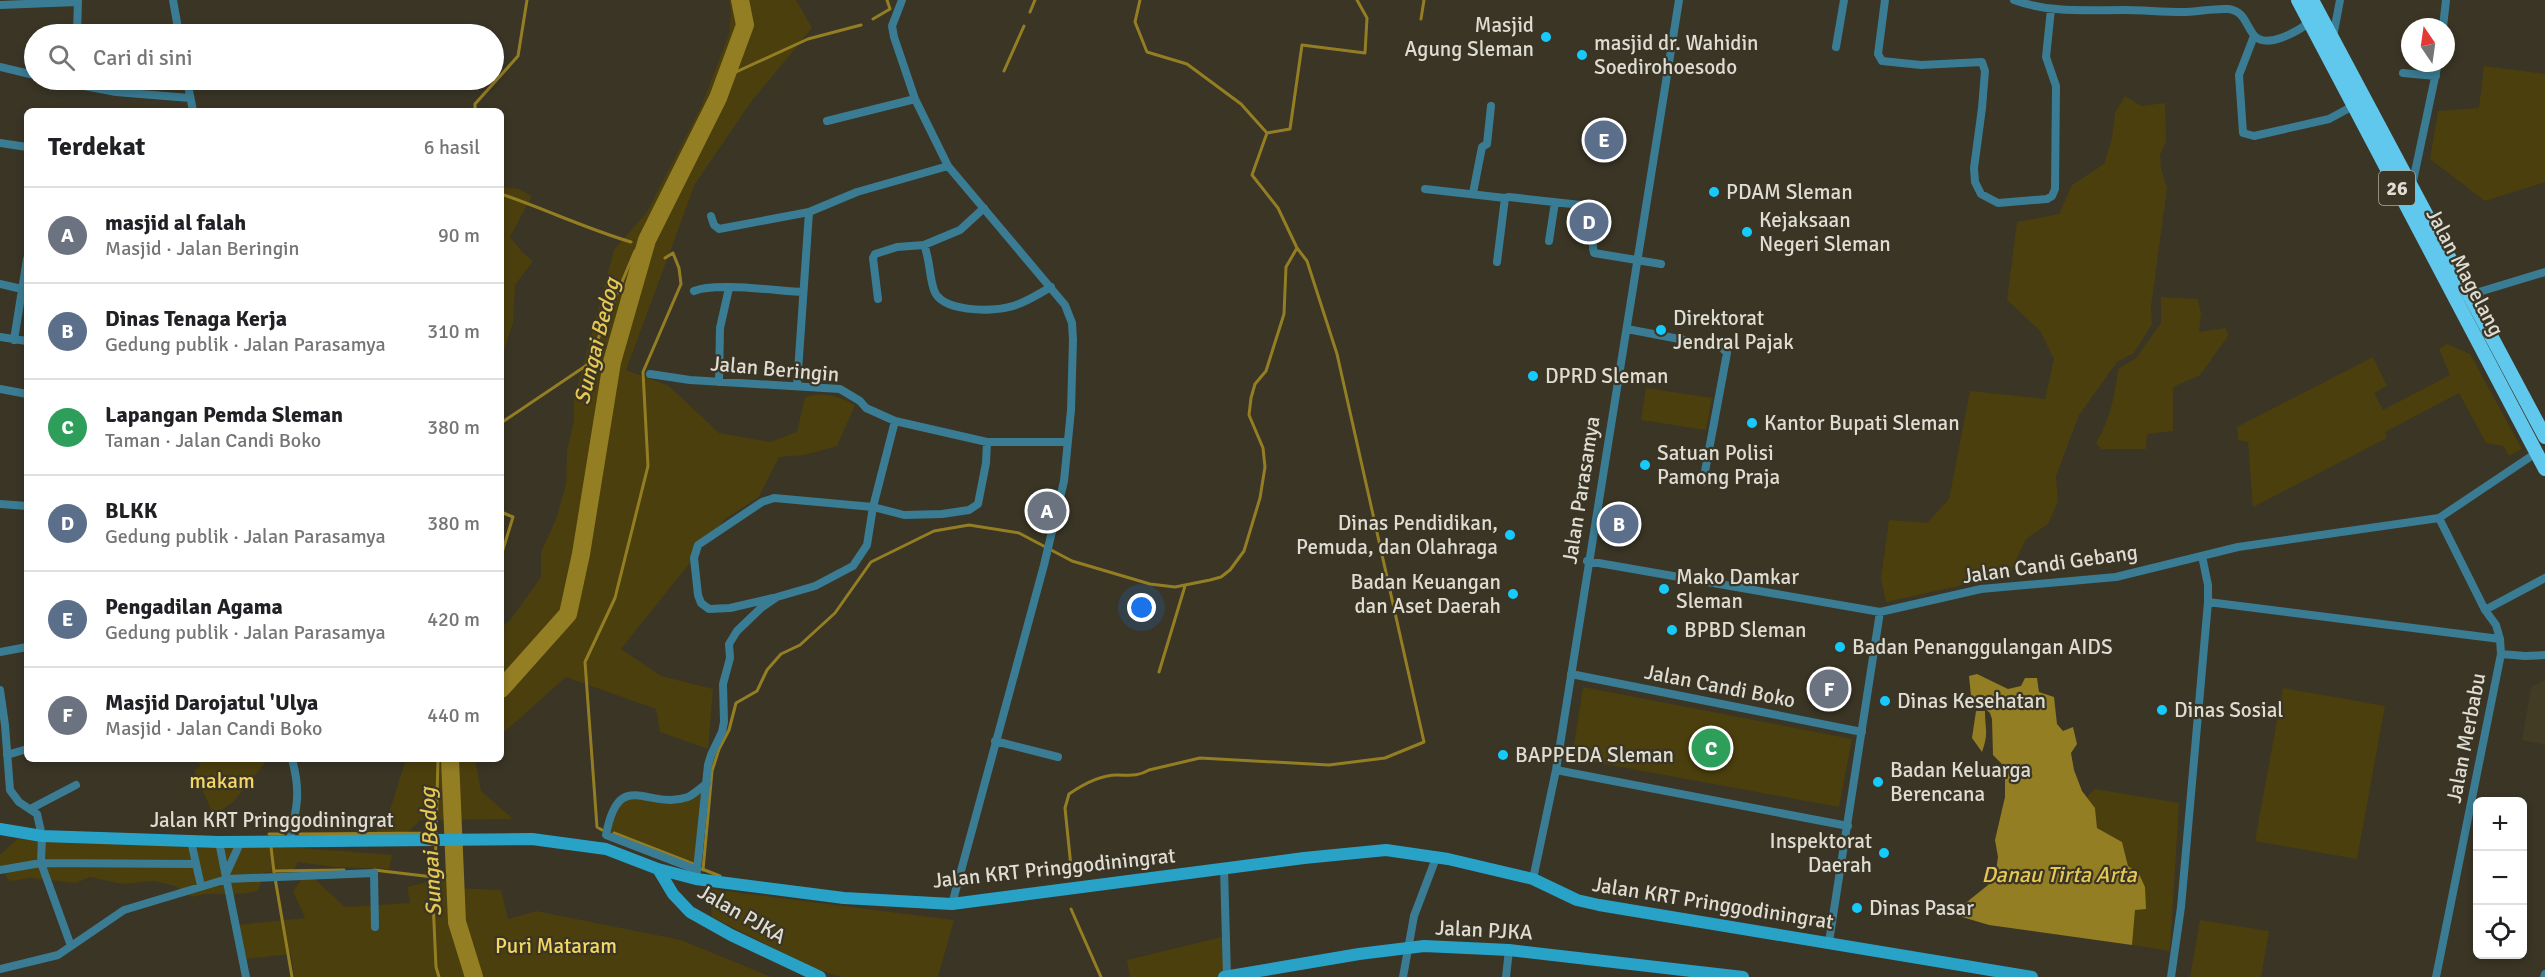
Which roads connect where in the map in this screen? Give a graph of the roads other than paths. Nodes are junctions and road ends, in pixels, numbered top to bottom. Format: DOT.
graph roads {
  1 [pos="173,0"];
  2 [pos="902,0"];
  3 [pos="1679,0"];
  4 [pos="1845,0"];
  5 [pos="1885,0"];
  6 [pos="2014,0"];
  7 [pos="2298,0"];
  8 [pos="2312,0"];
  9 [pos="2340,0"];
  10 [pos="2446,0"];
  11 [pos="77,1"];
  12 [pos="0,5"];
  13 [pos="2051,9"];
  14 [pos="2444,18"];
  15 [pos="2310,22"];
  16 [pos="77,24"];
  17 [pos="178,24"];
  18 [pos="2254,36"];
  19 [pos="2333,38"];
  20 [pos="1836,47"];
  21 [pos="0,67"];
  22 [pos="2437,72"];
  23 [pos="24,73"];
  24 [pos="2403,74"];
  25 [pos="2436,76"];
  26 [pos="106,90"];
  27 [pos="189,90"];
  28 [pos="190,98"];
  29 [pos="915,99"];
  30 [pos="1491,106"];
  31 [pos="2353,106"];
  32 [pos="192,108"];
  33 [pos="827,121"];
  34 [pos="0,143"];
  35 [pos="24,147"];
  36 [pos="948,166"];
  37 [pos="1425,189"];
  38 [pos="2412,189"];
  39 [pos="1473,193"];
  40 [pos="1505,198"];
  41 [pos="1555,202"];
  42 [pos="984,208"];
  43 [pos="809,212"];
  44 [pos="711,216"];
  45 [pos="1548,241"];
  46 [pos="924,245"];
  47 [pos="1637,260"];
  48 [pos="1497,262"];
  49 [pos="1661,264"];
  50 [pos="2545,272"];
  51 [pos="0,284"];
  52 [pos="1051,287"];
  53 [pos="729,288"];
  54 [pos="24,290"];
  55 [pos="694,291"];
  56 [pos="803,292"];
  57 [pos="24,295"];
  58 [pos="2469,295"];
  59 [pos="878,299"];
  60 [pos="1627,329"];
  61 [pos="0,337"];
  62 [pos="14,340"];
  63 [pos="24,342"];
  64 [pos="2502,372"];
  65 [pos="650,374"];
  66 [pos="719,382"];
  67 [pos="797,386"];
  68 [pos="0,389"];
  69 [pos="24,393"];
  70 [pos="895,421"];
  71 [pos="2545,437"];
  72 [pos="987,442"];
  73 [pos="1067,442"];
  74 [pos="2536,453"];
  75 [pos="2545,469"];
  76 [pos="1703,482"];
  77 [pos="0,504"];
  78 [pos="24,506"];
  79 [pos="873,507"];
  80 [pos="2439,518"];
  81 [pos="2202,556"];
  82 [pos="1587,561"];
  83 [pos="2545,578"];
  84 [pos="777,597"];
  85 [pos="2208,602"];
  86 [pos="2485,610"];
  87 [pos="1880,612"];
  88 [pos="2500,639"];
  89 [pos="24,648"];
  90 [pos="0,652"];
  91 [pos="2500,654"];
  92 [pos="2545,655"];
  93 [pos="1571,674"];
  94 [pos="0,690"];
  95 [pos="1862,732"];
  96 [pos="995,741"];
  97 [pos="24,750"];
  98 [pos="7,754"];
  99 [pos="1058,757"];
  100 [pos="293,762"];
  101 [pos="1556,770"];
  102 [pos="707,783"];
  103 [pos="76,785"];
  104 [pos="32,808"];
  105 [pos="1848,826"];
  106 [pos="0,829"];
  107 [pos="42,836"];
  108 [pos="290,840"];
  109 [pos="191,841"];
  110 [pos="242,841"];
  111 [pos="219,842"];
  112 [pos="1436,858"];
  113 [pos="41,863"];
  114 [pos="196,864"];
  115 [pos="1224,868"];
  116 [pos="658,869"];
  117 [pos="0,870"];
  118 [pos="697,874"];
  119 [pos="227,877"];
  120 [pos="1533,879"];
  121 [pos="201,886"];
  122 [pos="952,904"];
  123 [pos="375,927"];
  124 [pos="1829,942"];
  125 [pos="71,946"];
  126 [pos="1409,947"];
  127 [pos="1509,950"];
  128 [pos="14,966"];
  129 [pos="0,969"];
  130 [pos="14,977"];
  131 [pos="246,977"];
  132 [pos="820,977"];
  133 [pos="1226,977"];
  134 [pos="1403,977"];
  135 [pos="1506,977"];
  136 [pos="1738,977"];
  137 [pos="1743,977"];
  138 [pos="2032,977"];
  139 [pos="2171,977"];
  140 [pos="2436,977"];
  1 -- 17 [label="street"];
  2 -- 29 [label="street"];
  3 -- 47 [label="street, Jalan Parasamya"];
  4 -- 20 [label="street"];
  5 -- 13 [label="street"];
  6 -- 13 [label="street"];
  7 -- 15 [label="highway, Jalan Magelang / 26"];
  8 -- 19 [label="highway, Jalan Magelang / 26"];
  9 -- 19 [label="street"];
  10 -- 14 [label="street"];
  11 -- 12 [label="street"];
  11 -- 16 [label="street"];
  13 -- 18 [label="street"];
  15 -- 18 [label="street"];
  15 -- 31 [label="highway, Jalan Magelang / 26"];
  18 -- 31 [label="street"];
  19 -- 38 [label="highway, Jalan Magelang / 26"];
  21 -- 23 [label="street"];
  22 -- 25 [label="street"];
  24 -- 25 [label="street"];
  25 -- 38 [label="street"];
  26 -- 28 [label="street"];
  27 -- 28 [label="street"];
  28 -- 32 [label="street"];
  29 -- 33 [label="street"];
  29 -- 36 [label="street"];
  30 -- 39 [label="street"];
  31 -- 64 [label="highway, Jalan Magelang / 26"];
  34 -- 35 [label="street"];
  36 -- 42 [label="street"];
  36 -- 43 [label="street"];
  37 -- 39 [label="street"];
  38 -- 58 [label="highway, Jalan Magelang / 26"];
  39 -- 40 [label="street"];
  40 -- 41 [label="street"];
  40 -- 48 [label="street"];
  41 -- 45 [label="street"];
  41 -- 47 [label="street"];
  42 -- 46 [label="street"];
  42 -- 52 [label="street"];
  43 -- 44 [label="street"];
  43 -- 56 [label="street"];
  46 -- 52 [label="street"];
  46 -- 59 [label="street"];
  47 -- 49 [label="street"];
  47 -- 60 [label="street, Jalan Parasamya"];
  50 -- 58 [label="street"];
  51 -- 54 [label="street"];
  52 -- 73 [label="street"];
  53 -- 55 [label="street"];
  53 -- 56 [label="street"];
  53 -- 66 [label="street"];
  56 -- 67 [label="street"];
  57 -- 62 [label="street"];
  58 -- 64 [label="highway, Jalan Magelang / 26"];
  60 -- 76 [label="street"];
  60 -- 82 [label="street, Jalan Parasamya"];
  61 -- 62 [label="street"];
  62 -- 63 [label="street"];
  64 -- 71 [label="highway, Jalan Magelang / 26"];
  64 -- 74 [label="highway, Jalan Magelang / 26"];
  65 -- 66 [label="street, Jalan Beringin"];
  66 -- 67 [label="street, Jalan Beringin"];
  67 -- 70 [label="street, Jalan Beringin"];
  68 -- 69 [label="street"];
  70 -- 72 [label="street, Jalan Beringin"];
  70 -- 79 [label="street"];
  72 -- 73 [label="street, Jalan Beringin"];
  72 -- 79 [label="street"];
  73 -- 96 [label="street"];
  74 -- 75 [label="highway, Jalan Magelang / 26"];
  74 -- 80 [label="street, Jalan Candi Gebang"];
  77 -- 78 [label="street"];
  79 -- 84 [label="street"];
  79 -- 84 [label="street"];
  80 -- 81 [label="street, Jalan Candi Gebang"];
  80 -- 86 [label="street, Jalan Merbabu"];
  81 -- 85 [label="street"];
  81 -- 87 [label="street, Jalan Candi Gebang"];
  82 -- 87 [label="street, Jalan Candi Gebang"];
  82 -- 93 [label="street, Jalan Parasamya"];
  83 -- 86 [label="street"];
  84 -- 102 [label="street"];
  85 -- 88 [label="street"];
  85 -- 139 [label="street"];
  86 -- 88 [label="street, Jalan Merbabu"];
  87 -- 95 [label="street"];
  88 -- 91 [label="street, Jalan Merbabu"];
  89 -- 90 [label="street"];
  91 -- 92 [label="street"];
  91 -- 140 [label="street, Jalan Merbabu"];
  93 -- 95 [label="street, Jalan Candi Boko"];
  93 -- 101 [label="street, Jalan Parasamya"];
  94 -- 98 [label="street"];
  95 -- 105 [label="street"];
  96 -- 99 [label="street"];
  96 -- 122 [label="street"];
  97 -- 98 [label="street"];
  98 -- 104 [label="street"];
  100 -- 108 [label="street"];
  101 -- 105 [label="street"];
  101 -- 120 [label="street, Jalan Parasamya"];
  102 -- 118 [label="street"];
  102 -- 118 [label="street"];
  103 -- 104 [label="street"];
  104 -- 107 [label="street"];
  105 -- 124 [label="street"];
  106 -- 107 [label="main road, Jalan KRT Pringgodiningrat"];
  107 -- 109 [label="main road, Jalan KRT Pringgodiningrat"];
  107 -- 113 [label="street"];
  108 -- 110 [label="main road, Jalan KRT Pringgodiningrat"];
  108 -- 116 [label="main road, Jalan KRT Pringgodiningrat"];
  109 -- 111 [label="main road, Jalan KRT Pringgodiningrat"];
  109 -- 114 [label="street"];
  110 -- 111 [label="main road, Jalan KRT Pringgodiningrat"];
  110 -- 119 [label="street"];
  111 -- 119 [label="street"];
  112 -- 115 [label="main road, Jalan KRT Pringgodiningrat"];
  112 -- 120 [label="main road, Jalan KRT Pringgodiningrat"];
  112 -- 126 [label="street"];
  113 -- 114 [label="street"];
  113 -- 117 [label="street"];
  113 -- 125 [label="street"];
  114 -- 121 [label="street"];
  115 -- 122 [label="main road, Jalan KRT Pringgodiningrat"];
  115 -- 133 [label="street"];
  116 -- 118 [label="main road, Jalan KRT Pringgodiningrat"];
  116 -- 132 [label="main road, Jalan PJKA"];
  118 -- 122 [label="main road, Jalan KRT Pringgodiningrat"];
  119 -- 121 [label="street"];
  119 -- 123 [label="street"];
  119 -- 131 [label="street"];
  120 -- 124 [label="main road, Jalan KRT Pringgodiningrat"];
  121 -- 125 [label="street"];
  124 -- 138 [label="main road, Jalan KRT Pringgodiningrat"];
  125 -- 128 [label="street"];
  126 -- 127 [label="main road, Jalan PJKA"];
  126 -- 133 [label="main road, Jalan PJKA"];
  126 -- 134 [label="street"];
  127 -- 135 [label="street"];
  127 -- 136 [label="main road, Jalan PJKA"];
  128 -- 129 [label="street"];
  128 -- 130 [label="street"];
  136 -- 137 [label="main road, Jalan PJKA"];
}
